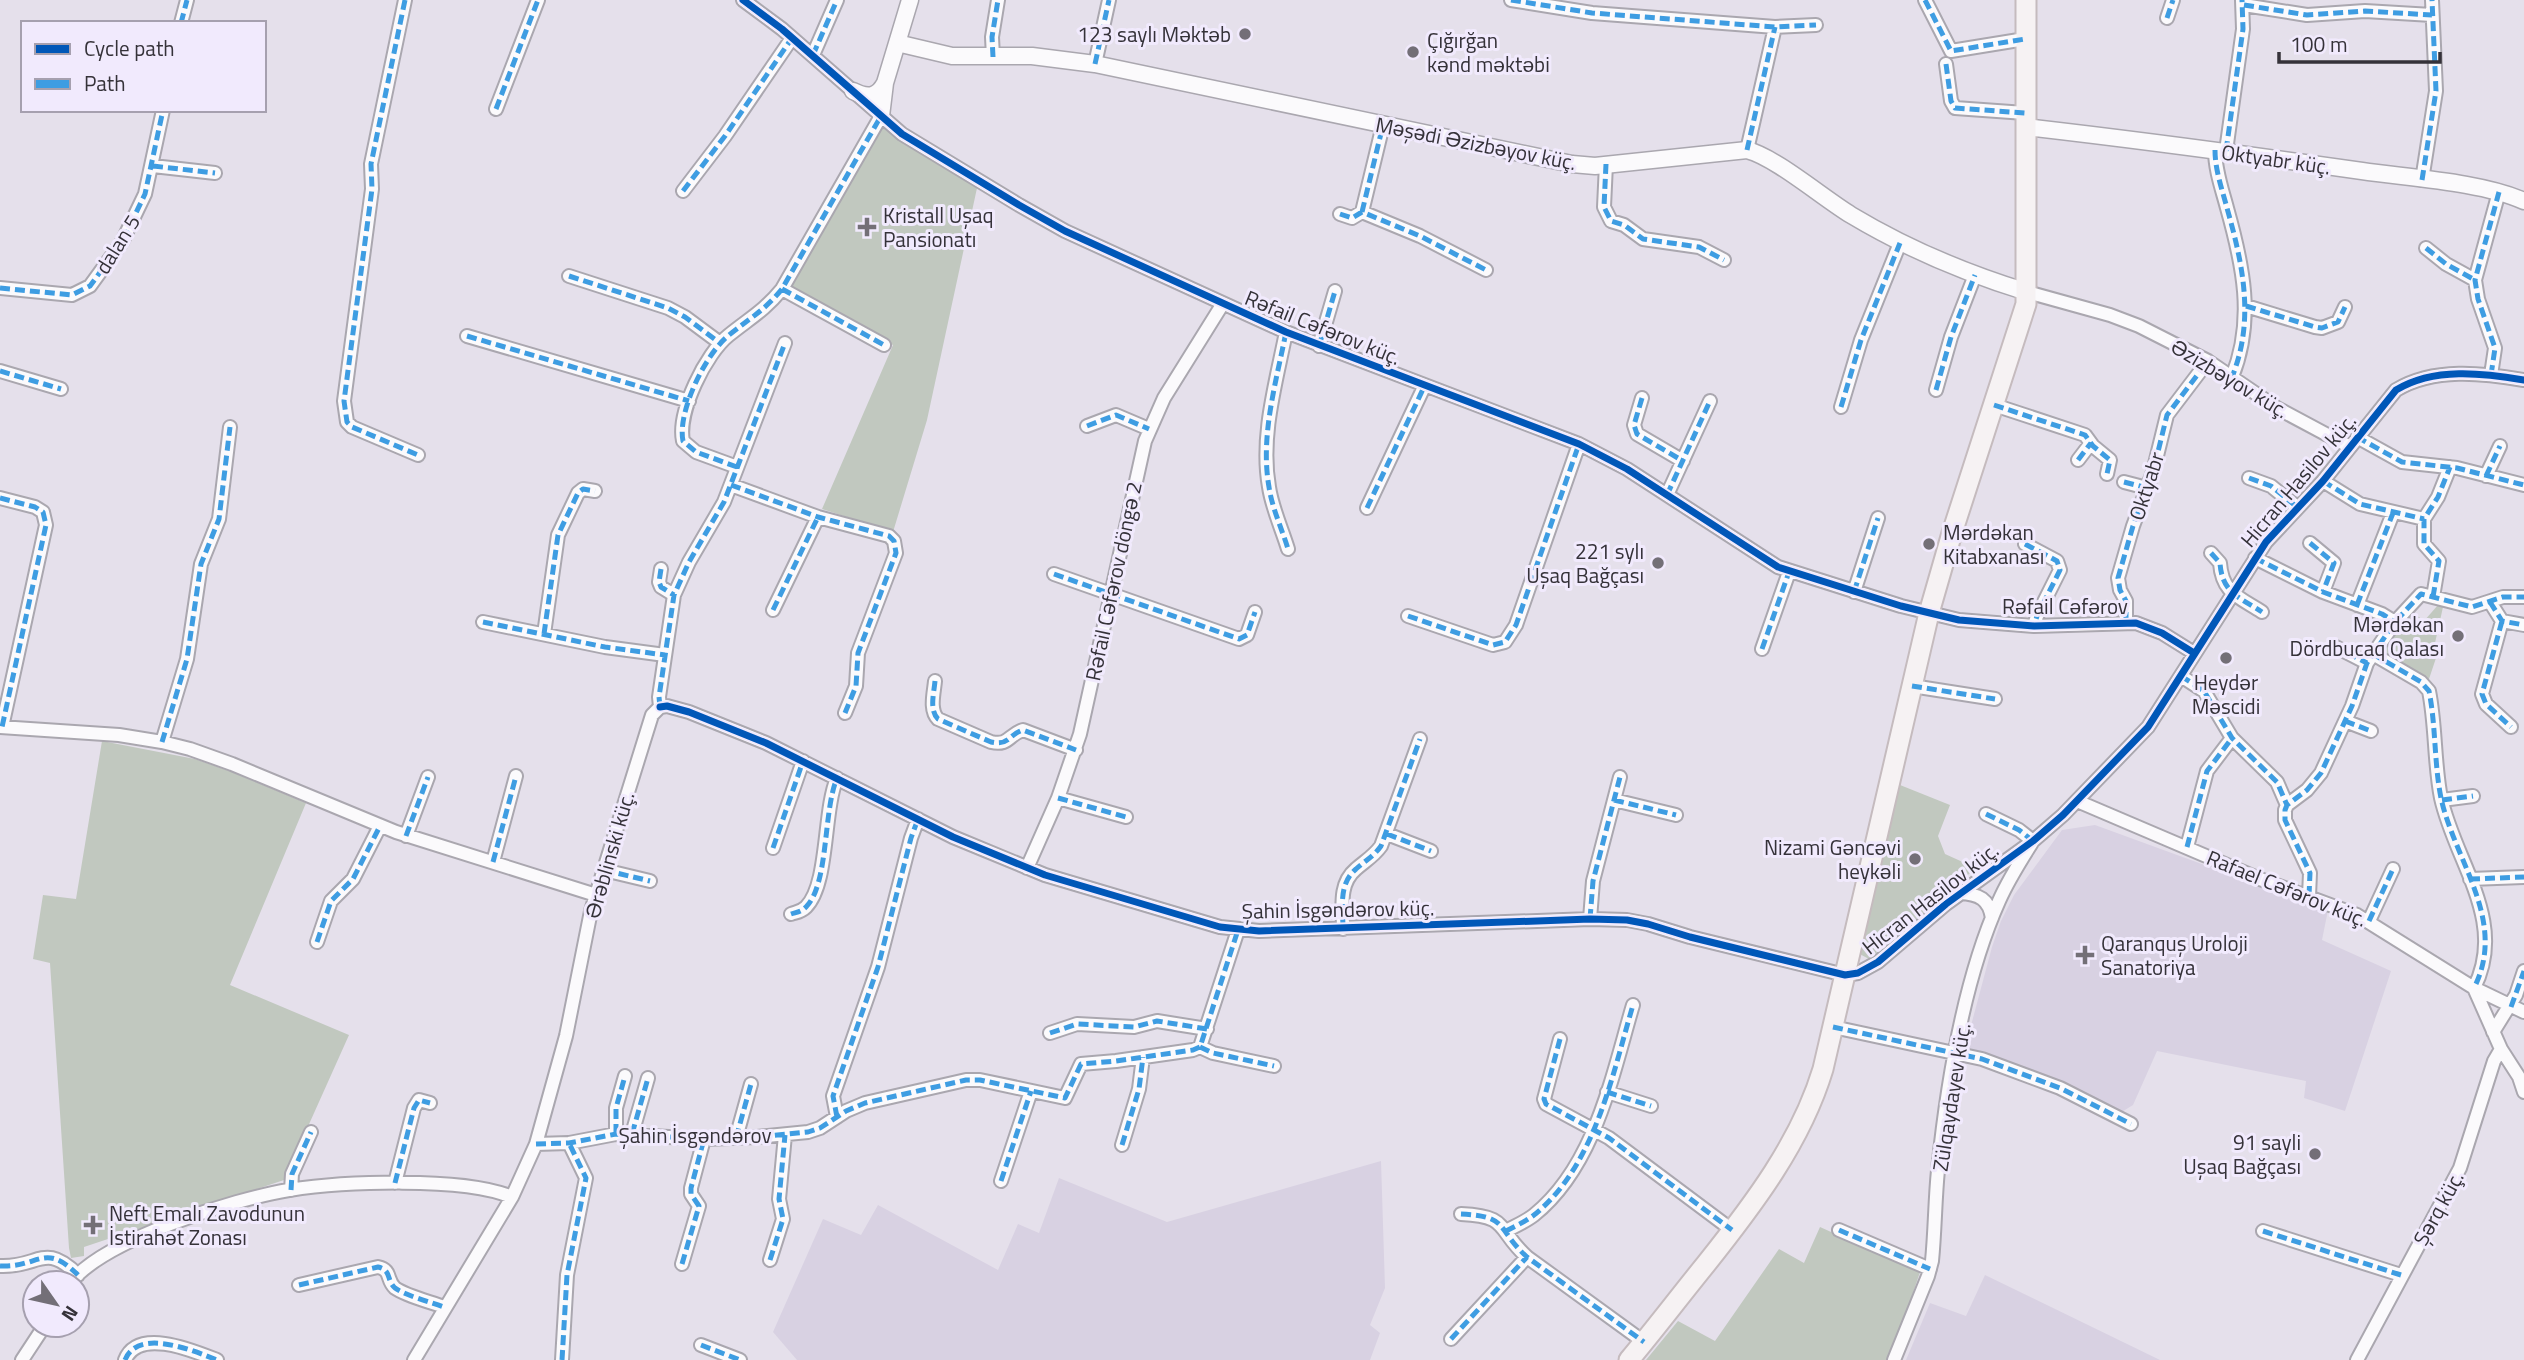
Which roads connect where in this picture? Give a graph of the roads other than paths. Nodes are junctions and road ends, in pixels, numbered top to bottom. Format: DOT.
graph roads {
  1 [pos="187,0"];
  2 [pos="405,0"];
  3 [pos="538,0"];
  4 [pos="837,0"];
  5 [pos="910,0"];
  6 [pos="998,0"];
  7 [pos="1109,0"];
  8 [pos="1511,0"];
  9 [pos="1925,0"];
  10 [pos="2026,0"];
  11 [pos="2173,0"];
  12 [pos="2431,0"];
  13 [pos="748,1"];
  14 [pos="2243,2"];
  15 [pos="2432,15"];
  16 [pos="2167,18"];
  17 [pos="182,21"];
  18 [pos="1816,26"];
  19 [pos="1775,27"];
  20 [pos="792,38"];
  21 [pos="2025,39"];
  22 [pos="897,43"];
  23 [pos="813,55"];
  24 [pos="993,57"];
  25 [pos="1095,64"];
  26 [pos="1946,64"];
  27 [pos="885,83"];
  28 [pos="853,91"];
  29 [pos="496,109"];
  30 [pos="163,112"];
  31 [pos="881,116"];
  32 [pos="2025,120"];
  33 [pos="1383,125"];
  34 [pos="1747,150"];
  35 [pos="2220,151"];
  36 [pos="1606,164"];
  37 [pos="153,166"];
  38 [pos="215,173"];
  39 [pos="2422,180"];
  40 [pos="683,191"];
  41 [pos="2499,192"];
  42 [pos="2524,201"];
  43 [pos="1362,212"];
  44 [pos="1340,214"];
  45 [pos="1900,243"];
  46 [pos="2426,248"];
  47 [pos="1724,260"];
  48 [pos="1486,271"];
  49 [pos="1975,275"];
  50 [pos="569,276"];
  51 [pos="2475,280"];
  52 [pos="0,288"];
  53 [pos="782,289"];
  54 [pos="1335,291"];
  55 [pos="2027,292"];
  56 [pos="1222,305"];
  57 [pos="2246,306"];
  58 [pos="2345,307"];
  59 [pos="1286,332"];
  60 [pos="467,336"];
  61 [pos="720,343"];
  62 [pos="785,343"];
  63 [pos="884,345"];
  64 [pos="1319,346"];
  65 [pos="2208,361"];
  66 [pos="0,371"];
  67 [pos="2491,375"];
  68 [pos="2232,377"];
  69 [pos="2524,380"];
  70 [pos="1424,387"];
  71 [pos="61,389"];
  72 [pos="1936,390"];
  73 [pos="1642,398"];
  74 [pos="688,401"];
  75 [pos="1710,401"];
  76 [pos="1994,405"];
  77 [pos="1841,407"];
  78 [pos="1087,426"];
  79 [pos="230,427"];
  80 [pos="1149,429"];
  81 [pos="2353,442"];
  82 [pos="2091,443"];
  83 [pos="1579,444"];
  84 [pos="2500,446"];
  85 [pos="418,455"];
  86 [pos="2078,460"];
  87 [pos="1683,461"];
  88 [pos="737,467"];
  89 [pos="2450,467"];
  90 [pos="2107,474"];
  91 [pos="2486,476"];
  92 [pos="2249,478"];
  93 [pos="2323,481"];
  94 [pos="2124,482"];
  95 [pos="731,485"];
  96 [pos="2524,485"];
  97 [pos="2147,488"];
  98 [pos="595,491"];
  99 [pos="1667,495"];
  100 [pos="0,498"];
  101 [pos="2297,507"];
  102 [pos="1367,508"];
  103 [pos="2393,513"];
  104 [pos="818,517"];
  105 [pos="1878,518"];
  106 [pos="2424,519"];
  107 [pos="2310,543"];
  108 [pos="2025,544"];
  109 [pos="1288,549"];
  110 [pos="2211,552"];
  111 [pos="2255,558"];
  112 [pos="661,569"];
  113 [pos="1789,572"];
  114 [pos="1054,573"];
  115 [pos="1854,592"];
  116 [pos="2323,592"];
  117 [pos="2232,593"];
  118 [pos="1110,594"];
  119 [pos="674,595"];
  120 [pos="2433,597"];
  121 [pos="2524,597"];
  122 [pos="2490,602"];
  123 [pos="2357,605"];
  124 [pos="772,610"];
  125 [pos="1255,611"];
  126 [pos="2262,612"];
  127 [pos="1929,614"];
  128 [pos="1408,616"];
  129 [pos="2502,621"];
  130 [pos="483,622"];
  131 [pos="2126,622"];
  132 [pos="2395,622"];
  133 [pos="2524,625"];
  134 [pos="2034,626"];
  135 [pos="544,634"];
  136 [pos="2334,646"];
  137 [pos="1762,649"];
  138 [pos="2194,653"];
  139 [pos="665,655"];
  140 [pos="2370,658"];
  141 [pos="2181,676"];
  142 [pos="935,681"];
  143 [pos="1912,686"];
  144 [pos="1995,699"];
  145 [pos="660,707"];
  146 [pos="845,713"];
  147 [pos="2345,721"];
  148 [pos="1,727"];
  149 [pos="2511,727"];
  150 [pos="2371,731"];
  151 [pos="2232,738"];
  152 [pos="1420,739"];
  153 [pos="162,742"];
  154 [pos="1076,750"];
  155 [pos="803,761"];
  156 [pos="516,776"];
  157 [pos="428,777"];
  158 [pos="1620,777"];
  159 [pos="837,778"];
  160 [pos="2473,796"];
  161 [pos="1058,798"];
  162 [pos="1614,800"];
  163 [pos="2442,800"];
  164 [pos="2077,801"];
  165 [pos="2287,805"];
  166 [pos="1986,814"];
  167 [pos="1676,815"];
  168 [pos="1126,817"];
  169 [pos="918,819"];
  170 [pos="380,826"];
  171 [pos="1387,834"];
  172 [pos="406,835"];
  173 [pos="2033,841"];
  174 [pos="2187,847"];
  175 [pos="773,848"];
  176 [pos="1431,851"];
  177 [pos="493,862"];
  178 [pos="1027,868"];
  179 [pos="2393,869"];
  180 [pos="604,870"];
  181 [pos="2524,877"];
  182 [pos="2470,879"];
  183 [pos="650,881"];
  184 [pos="1960,894"];
  185 [pos="596,895"];
  186 [pos="2309,896"];
  187 [pos="791,914"];
  188 [pos="1992,918"];
  189 [pos="1590,919"];
  190 [pos="2369,921"];
  191 [pos="1343,929"];
  192 [pos="1238,930"];
  193 [pos="317,942"];
  194 [pos="2524,971"];
  195 [pos="1845,975"];
  196 [pos="2474,988"];
  197 [pos="1633,1005"];
  198 [pos="2511,1007"];
  199 [pos="2524,1012"];
  200 [pos="1833,1027"];
  201 [pos="1207,1029"];
  202 [pos="2493,1032"];
  203 [pos="1050,1033"];
  204 [pos="1560,1039"];
  205 [pos="1200,1046"];
  206 [pos="2501,1049"];
  207 [pos="1955,1052"];
  208 [pos="1143,1057"];
  209 [pos="1274,1066"];
  210 [pos="625,1076"];
  211 [pos="648,1078"];
  212 [pos="751,1084"];
  213 [pos="1031,1091"];
  214 [pos="1607,1092"];
  215 [pos="2524,1092"];
  216 [pos="430,1102"];
  217 [pos="1651,1106"];
  218 [pos="837,1117"];
  219 [pos="2131,1124"];
  220 [pos="1593,1128"];
  221 [pos="311,1132"];
  222 [pos="616,1134"];
  223 [pos="632,1134"];
  224 [pos="785,1135"];
  225 [pos="736,1138"];
  226 [pos="704,1139"];
  227 [pos="569,1143"];
  228 [pos="536,1144"];
  229 [pos="1122,1145"];
  230 [pos="1001,1181"];
  231 [pos="395,1183"];
  232 [pos="291,1190"];
  233 [pos="512,1197"];
  234 [pos="1461,1214"];
  235 [pos="1732,1230"];
  236 [pos="1839,1230"];
  237 [pos="1506,1231"];
  238 [pos="2263,1231"];
  239 [pos="1527,1257"];
  240 [pos="770,1260"];
  241 [pos="682,1264"];
  242 [pos="0,1266"];
  243 [pos="69,1269"];
  244 [pos="87,1269"];
  245 [pos="1930,1269"];
  246 [pos="2402,1275"];
  247 [pos="299,1285"];
  248 [pos="444,1307"];
  249 [pos="36,1339"];
  250 [pos="1451,1339"];
  251 [pos="1644,1342"];
  252 [pos="701,1345"];
  253 [pos="22,1360"];
  254 [pos="125,1360"];
  255 [pos="217,1360"];
  256 [pos="414,1360"];
  257 [pos="562,1360"];
  258 [pos="740,1360"];
  259 [pos="1629,1360"];
  260 [pos="1894,1360"];
  261 [pos="2357,1360"];
  1 -- 17 [label="street"];
  2 -- 85 [label="street"];
  3 -- 29 [label="street"];
  4 -- 23 [label="street"];
  5 -- 22 [label="street"];
  6 -- 24 [label="street"];
  7 -- 25 [label="street"];
  8 -- 19 [label="street"];
  9 -- 21 [label="street"];
  10 -- 21 [label="main road"];
  11 -- 16 [label="street"];
  12 -- 15 [label="street"];
  13 -- 20 [label="street, Rəfail Cəfərov küç."];
  14 -- 15 [label="street"];
  14 -- 35 [label="street"];
  15 -- 39 [label="street"];
  18 -- 19 [label="street"];
  19 -- 34 [label="street"];
  20 -- 23 [label="street, Rəfail Cəfərov küç."];
  20 -- 40 [label="street"];
  21 -- 32 [label="main road"];
  22 -- 24 [label="street, Məşədi Əzizbəyov küç."];
  22 -- 27 [label="street"];
  23 -- 28 [label="street, Rəfail Cəfərov küç."];
  24 -- 25 [label="street, Məşədi Əzizbəyov küç."];
  25 -- 33 [label="street, Məşədi Əzizbəyov küç."];
  26 -- 32 [label="street"];
  27 -- 28 [label="street"];
  27 -- 31 [label="street"];
  28 -- 31 [label="street, Rəfail Cəfərov küç."];
  30 -- 37 [label="street, dalan 5"];
  31 -- 53 [label="street"];
  31 -- 56 [label="street, Rəfail Cəfərov küç."];
  32 -- 35 [label="street, Oktyabr küç."];
  32 -- 55 [label="main road"];
  33 -- 36 [label="street, Məşədi Əzizbəyov küç."];
  33 -- 43 [label="street"];
  34 -- 36 [label="street, Məşədi Əzizbəyov küç."];
  34 -- 45 [label="street"];
  35 -- 39 [label="street, Oktyabr küç."];
  35 -- 57 [label="street"];
  36 -- 47 [label="street"];
  37 -- 38 [label="street"];
  37 -- 52 [label="street, dalan 5"];
  39 -- 41 [label="street, Oktyabr küç."];
  41 -- 42 [label="street, Oktyabr küç."];
  41 -- 51 [label="street"];
  43 -- 44 [label="street"];
  43 -- 48 [label="street"];
  45 -- 49 [label="street"];
  45 -- 77 [label="street"];
  46 -- 51 [label="street"];
  49 -- 55 [label="street"];
  49 -- 72 [label="street"];
  50 -- 61 [label="street"];
  51 -- 67 [label="street"];
  53 -- 61 [label="street"];
  53 -- 63 [label="street"];
  54 -- 64 [label="street"];
  55 -- 65 [label="street, Əzizbəyov küç."];
  55 -- 76 [label="main road"];
  56 -- 59 [label="street, Rəfail Cəfərov küç."];
  56 -- 80 [label="street, Rəfail Cəfərov döngə 2"];
  57 -- 58 [label="street"];
  57 -- 68 [label="street"];
  59 -- 64 [label="street, Rəfail Cəfərov küç."];
  59 -- 109 [label="street"];
  60 -- 74 [label="street"];
  61 -- 74 [label="street"];
  62 -- 88 [label="street, Ərəblinski küç."];
  64 -- 70 [label="street, Rəfail Cəfərov küç."];
  65 -- 68 [label="street, Əzizbəyov küç."];
  65 -- 97 [label="street, Oktyabr"];
  66 -- 71 [label="street"];
  67 -- 69 [label="street, Hicran Hasilov küç."];
  67 -- 81 [label="street, Hicran Hasilov küç."];
  68 -- 81 [label="street, Əzizbəyov küç."];
  70 -- 83 [label="street, Rəfail Cəfərov küç."];
  70 -- 102 [label="street"];
  73 -- 87 [label="street"];
  74 -- 88 [label="street"];
  75 -- 87 [label="street"];
  76 -- 82 [label="street"];
  76 -- 127 [label="main road"];
  78 -- 80 [label="street"];
  79 -- 153 [label="street"];
  80 -- 118 [label="street, Rəfail Cəfərov döngə 2"];
  81 -- 89 [label="street, Əzizbəyov küç."];
  81 -- 93 [label="street, Hicran Hasilov küç."];
  82 -- 86 [label="street"];
  82 -- 90 [label="street"];
  83 -- 99 [label="street, Rəfail Cəfərov küç."];
  83 -- 128 [label="street"];
  84 -- 91 [label="street"];
  87 -- 99 [label="street"];
  88 -- 95 [label="street, Ərəblinski küç."];
  89 -- 91 [label="street, Əzizbəyov küç."];
  89 -- 106 [label="street"];
  91 -- 96 [label="street, Əzizbəyov küç."];
  92 -- 101 [label="street"];
  93 -- 101 [label="street, Hicran Hasilov küç."];
  93 -- 103 [label="street"];
  94 -- 97 [label="street"];
  95 -- 104 [label="street"];
  95 -- 119 [label="street, Ərəblinski küç."];
  97 -- 131 [label="street, Oktyabr"];
  98 -- 135 [label="street"];
  99 -- 113 [label="street, Rəfail Cəfərov küç."];
  100 -- 148 [label="street"];
  101 -- 111 [label="street, Hicran Hasilov küç."];
  103 -- 106 [label="street"];
  103 -- 123 [label="street"];
  104 -- 124 [label="street"];
  104 -- 146 [label="street"];
  105 -- 115 [label="street"];
  106 -- 120 [label="street"];
  107 -- 116 [label="street"];
  108 -- 134 [label="street"];
  110 -- 117 [label="street"];
  111 -- 116 [label="street"];
  111 -- 117 [label="street, Hicran Hasilov küç."];
  112 -- 119 [label="street"];
  113 -- 115 [label="street, Rəfail Cəfərov küç."];
  113 -- 137 [label="street"];
  114 -- 118 [label="street"];
  115 -- 127 [label="street, Rəfail Cəfərov küç."];
  116 -- 123 [label="street"];
  117 -- 126 [label="street"];
  117 -- 138 [label="street, Hicran Hasilov küç."];
  118 -- 125 [label="street"];
  118 -- 154 [label="street, Rəfail Cəfərov döngə 2"];
  119 -- 139 [label="street, Ərəblinski küç."];
  120 -- 122 [label="street"];
  120 -- 132 [label="street"];
  121 -- 122 [label="street"];
  122 -- 129 [label="street"];
  123 -- 132 [label="street"];
  127 -- 134 [label="street, Rəfail Cəfərov"];
  127 -- 143 [label="main road"];
  129 -- 133 [label="street"];
  129 -- 149 [label="street"];
  130 -- 135 [label="street"];
  131 -- 134 [label="street, Rəfail Cəfərov"];
  131 -- 138 [label="street, Rəfail Cəfərov"];
  132 -- 140 [label="street"];
  135 -- 139 [label="street"];
  136 -- 140 [label="street"];
  138 -- 141 [label="street, Hicran Hasilov küç."];
  139 -- 145 [label="street, Ərəblinski küç."];
  140 -- 147 [label="street"];
  140 -- 163 [label="street"];
  141 -- 151 [label="street"];
  141 -- 164 [label="street, Hicran Hasilov küç."];
  142 -- 154 [label="street"];
  143 -- 144 [label="street"];
  143 -- 195 [label="main road"];
  145 -- 155 [label="street, Şahin İsgəndərov küç."];
  145 -- 180 [label="street, Ərəblinski küç."];
  147 -- 150 [label="street"];
  147 -- 165 [label="street"];
  148 -- 153 [label="street"];
  151 -- 165 [label="street"];
  151 -- 174 [label="street"];
  152 -- 171 [label="street"];
  153 -- 170 [label="street"];
  154 -- 161 [label="street, Rəfail Cəfərov döngə 2"];
  155 -- 159 [label="street, Şahin İsgəndərov küç."];
  155 -- 175 [label="street"];
  156 -- 177 [label="street"];
  157 -- 172 [label="street"];
  158 -- 162 [label="street"];
  159 -- 169 [label="street, Şahin İsgəndərov küç."];
  159 -- 187 [label="street"];
  160 -- 163 [label="street"];
  161 -- 168 [label="street"];
  161 -- 178 [label="street, Rəfail Cəfərov döngə 2"];
  162 -- 167 [label="street"];
  162 -- 189 [label="street"];
  163 -- 182 [label="street"];
  164 -- 173 [label="street, Hicran Hasilov küç."];
  164 -- 174 [label="street, Rafael Cəfərov küç."];
  165 -- 186 [label="street"];
  166 -- 173 [label="street"];
  169 -- 178 [label="street, Şahin İsgəndərov küç."];
  169 -- 218 [label="street"];
  170 -- 172 [label="street"];
  170 -- 193 [label="street"];
  171 -- 176 [label="street"];
  171 -- 191 [label="street"];
  172 -- 177 [label="street"];
  173 -- 184 [label="street, Hicran Hasilov küç."];
  173 -- 188 [label="street, Zülqaydayev küç."];
  174 -- 186 [label="street, Rafael Cəfərov küç."];
  177 -- 185 [label="street"];
  178 -- 192 [label="street, Şahin İsgəndərov küç."];
  179 -- 190 [label="street"];
  180 -- 183 [label="street"];
  180 -- 185 [label="street, Ərəblinski küç."];
  181 -- 182 [label="street"];
  182 -- 196 [label="street"];
  184 -- 188 [label="street"];
  184 -- 195 [label="street, Hicran Hasilov küç."];
  185 -- 228 [label="street, Ərəblinski küç."];
  186 -- 190 [label="street, Rafael Cəfərov küç."];
  188 -- 207 [label="street, Zülqaydayev küç."];
  189 -- 191 [label="street, Şahin İsgəndərov küç."];
  189 -- 195 [label="street, Şahin İsgəndərov küç."];
  190 -- 196 [label="street, Rafael Cəfərov küç."];
  191 -- 192 [label="street, Şahin İsgəndərov küç."];
  192 -- 201 [label="street"];
  194 -- 198 [label="street"];
  195 -- 200 [label="main road"];
  196 -- 198 [label="street, Rafael Cəfərov küç."];
  196 -- 202 [label="street"];
  197 -- 214 [label="street"];
  198 -- 199 [label="street, Rafael Cəfərov küç."];
  198 -- 202 [label="street"];
  200 -- 207 [label="street"];
  200 -- 235 [label="main road"];
  201 -- 203 [label="street"];
  201 -- 205 [label="street"];
  202 -- 206 [label="street"];
  204 -- 220 [label="street"];
  205 -- 208 [label="street, Şahin İsgəndərov"];
  205 -- 209 [label="street"];
  206 -- 215 [label="street"];
  206 -- 246 [label="street, Şərq küç."];
  207 -- 219 [label="street"];
  207 -- 245 [label="street, Zülqaydayev küç."];
  208 -- 213 [label="street, Şahin İsgəndərov"];
  208 -- 229 [label="street"];
  210 -- 222 [label="street"];
  211 -- 223 [label="street"];
  212 -- 225 [label="street"];
  213 -- 218 [label="street, Şahin İsgəndərov"];
  213 -- 230 [label="street"];
  214 -- 217 [label="street"];
  214 -- 220 [label="street"];
  216 -- 231 [label="street"];
  218 -- 224 [label="street, Şahin İsgəndərov"];
  220 -- 235 [label="street"];
  220 -- 237 [label="street"];
  221 -- 232 [label="street"];
  222 -- 223 [label="street, Şahin İsgəndərov"];
  222 -- 227 [label="street, Şahin İsgəndərov"];
  223 -- 226 [label="street, Şahin İsgəndərov"];
  224 -- 225 [label="street, Şahin İsgəndərov"];
  224 -- 240 [label="street"];
  225 -- 226 [label="street, Şahin İsgəndərov"];
  226 -- 241 [label="street"];
  227 -- 228 [label="street, Şahin İsgəndərov"];
  227 -- 257 [label="street"];
  228 -- 233 [label="street, Ərəblinski küç."];
  231 -- 232 [label="street"];
  231 -- 233 [label="street"];
  232 -- 244 [label="street"];
  233 -- 248 [label="street, Ərəblinski küç."];
  234 -- 237 [label="street"];
  235 -- 251 [label="main road"];
  236 -- 245 [label="street"];
  237 -- 239 [label="street"];
  238 -- 246 [label="street"];
  239 -- 250 [label="street"];
  239 -- 251 [label="street"];
  242 -- 243 [label="street"];
  245 -- 260 [label="street, Zülqaydayev küç."];
  246 -- 261 [label="street, Şərq küç."];
  247 -- 248 [label="street"];
  248 -- 256 [label="street, Ərəblinski küç."];
  249 -- 253 [label="street"];
  251 -- 259 [label="main road"];
  252 -- 258 [label="street"];
  254 -- 255 [label="street"];
}
